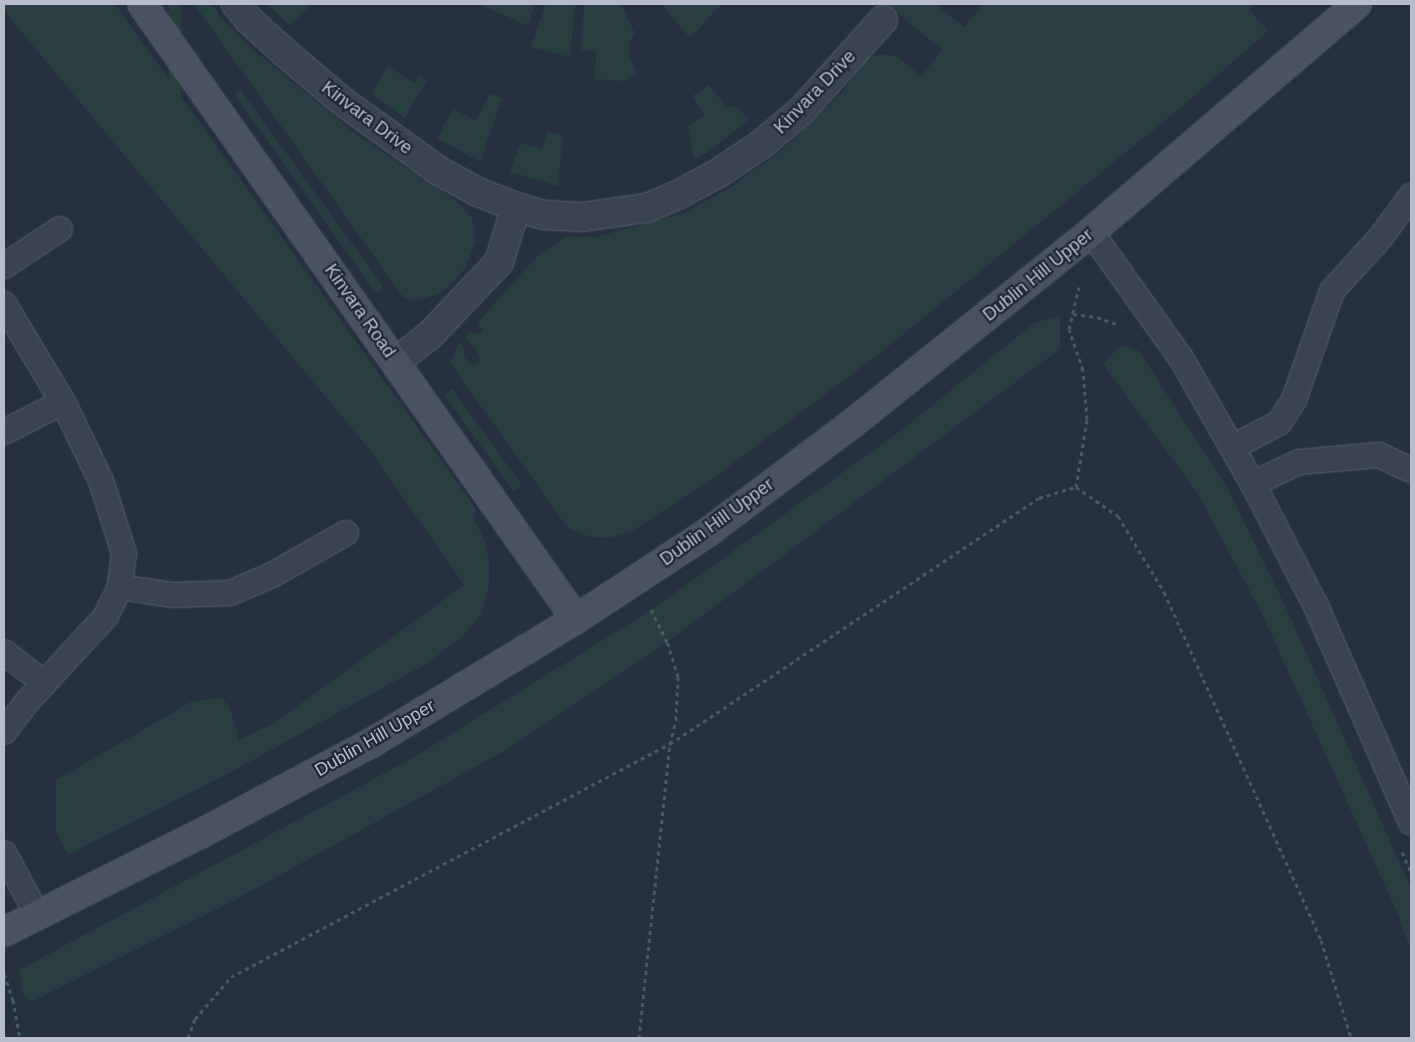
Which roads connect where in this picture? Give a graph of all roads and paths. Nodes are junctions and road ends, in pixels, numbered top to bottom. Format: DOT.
graph roads {
  1 [pos="142,4"];
  2 [pos="236,4"];
  3 [pos="1356,4"];
  4 [pos="883,20"];
  5 [pos="1411,196"];
  6 [pos="516,207"];
  7 [pos="60,228"];
  8 [pos="1091,232"];
  9 [pos="4,266"];
  10 [pos="4,304"];
  11 [pos="1072,314"];
  12 [pos="396,362"];
  13 [pos="63,402"];
  14 [pos="4,432"];
  15 [pos="1233,447"];
  16 [pos="1411,470"];
  17 [pos="1253,484"];
  18 [pos="1076,487"];
  19 [pos="346,534"];
  20 [pos="120,587"];
  21 [pos="576,619"];
  22 [pos="667,642"];
  23 [pos="4,652"];
  24 [pos="44,683"];
  25 [pos="4,732"];
  26 [pos="670,744"];
  27 [pos="1411,822"];
  28 [pos="4,853"];
  29 [pos="38,916"];
  30 [pos="4,932"];
  31 [pos="4,974"];
  32 [pos="20,1038"];
  33 [pos="188,1038"];
  34 [pos="639,1038"];
  35 [pos="1350,1038"];
  1 -- 12 [label="street, Kinvara Road"];
  2 -- 6 [label="street, Kinvara Drive"];
  3 -- 8 [label="street, Dublin Hill Upper"];
  4 -- 6 [label="street, Kinvara Drive"];
  5 -- 15 [label="lane"];
  6 -- 12 [label="street"];
  7 -- 9 [label="lane"];
  8 -- 15 [label="lane"];
  8 -- 21 [label="street, Dublin Hill Upper"];
  10 -- 13 [label="lane"];
  11 -- 18 [label="path"];
  12 -- 21 [label="street, Kinvara Road"];
  13 -- 14 [label="lane"];
  13 -- 20 [label="lane"];
  15 -- 17 [label="lane"];
  16 -- 17 [label="lane"];
  17 -- 27 [label="lane"];
  18 -- 26 [label="path"];
  18 -- 35 [label="path"];
  19 -- 20 [label="lane"];
  20 -- 24 [label="lane"];
  21 -- 29 [label="street, Dublin Hill Upper"];
  22 -- 26 [label="path"];
  23 -- 24 [label="lane"];
  24 -- 25 [label="lane"];
  26 -- 33 [label="path"];
  26 -- 34 [label="path"];
  28 -- 29 [label="lane"];
  29 -- 30 [label="street, Dublin Hill Upper"];
  31 -- 32 [label="path"];
}
